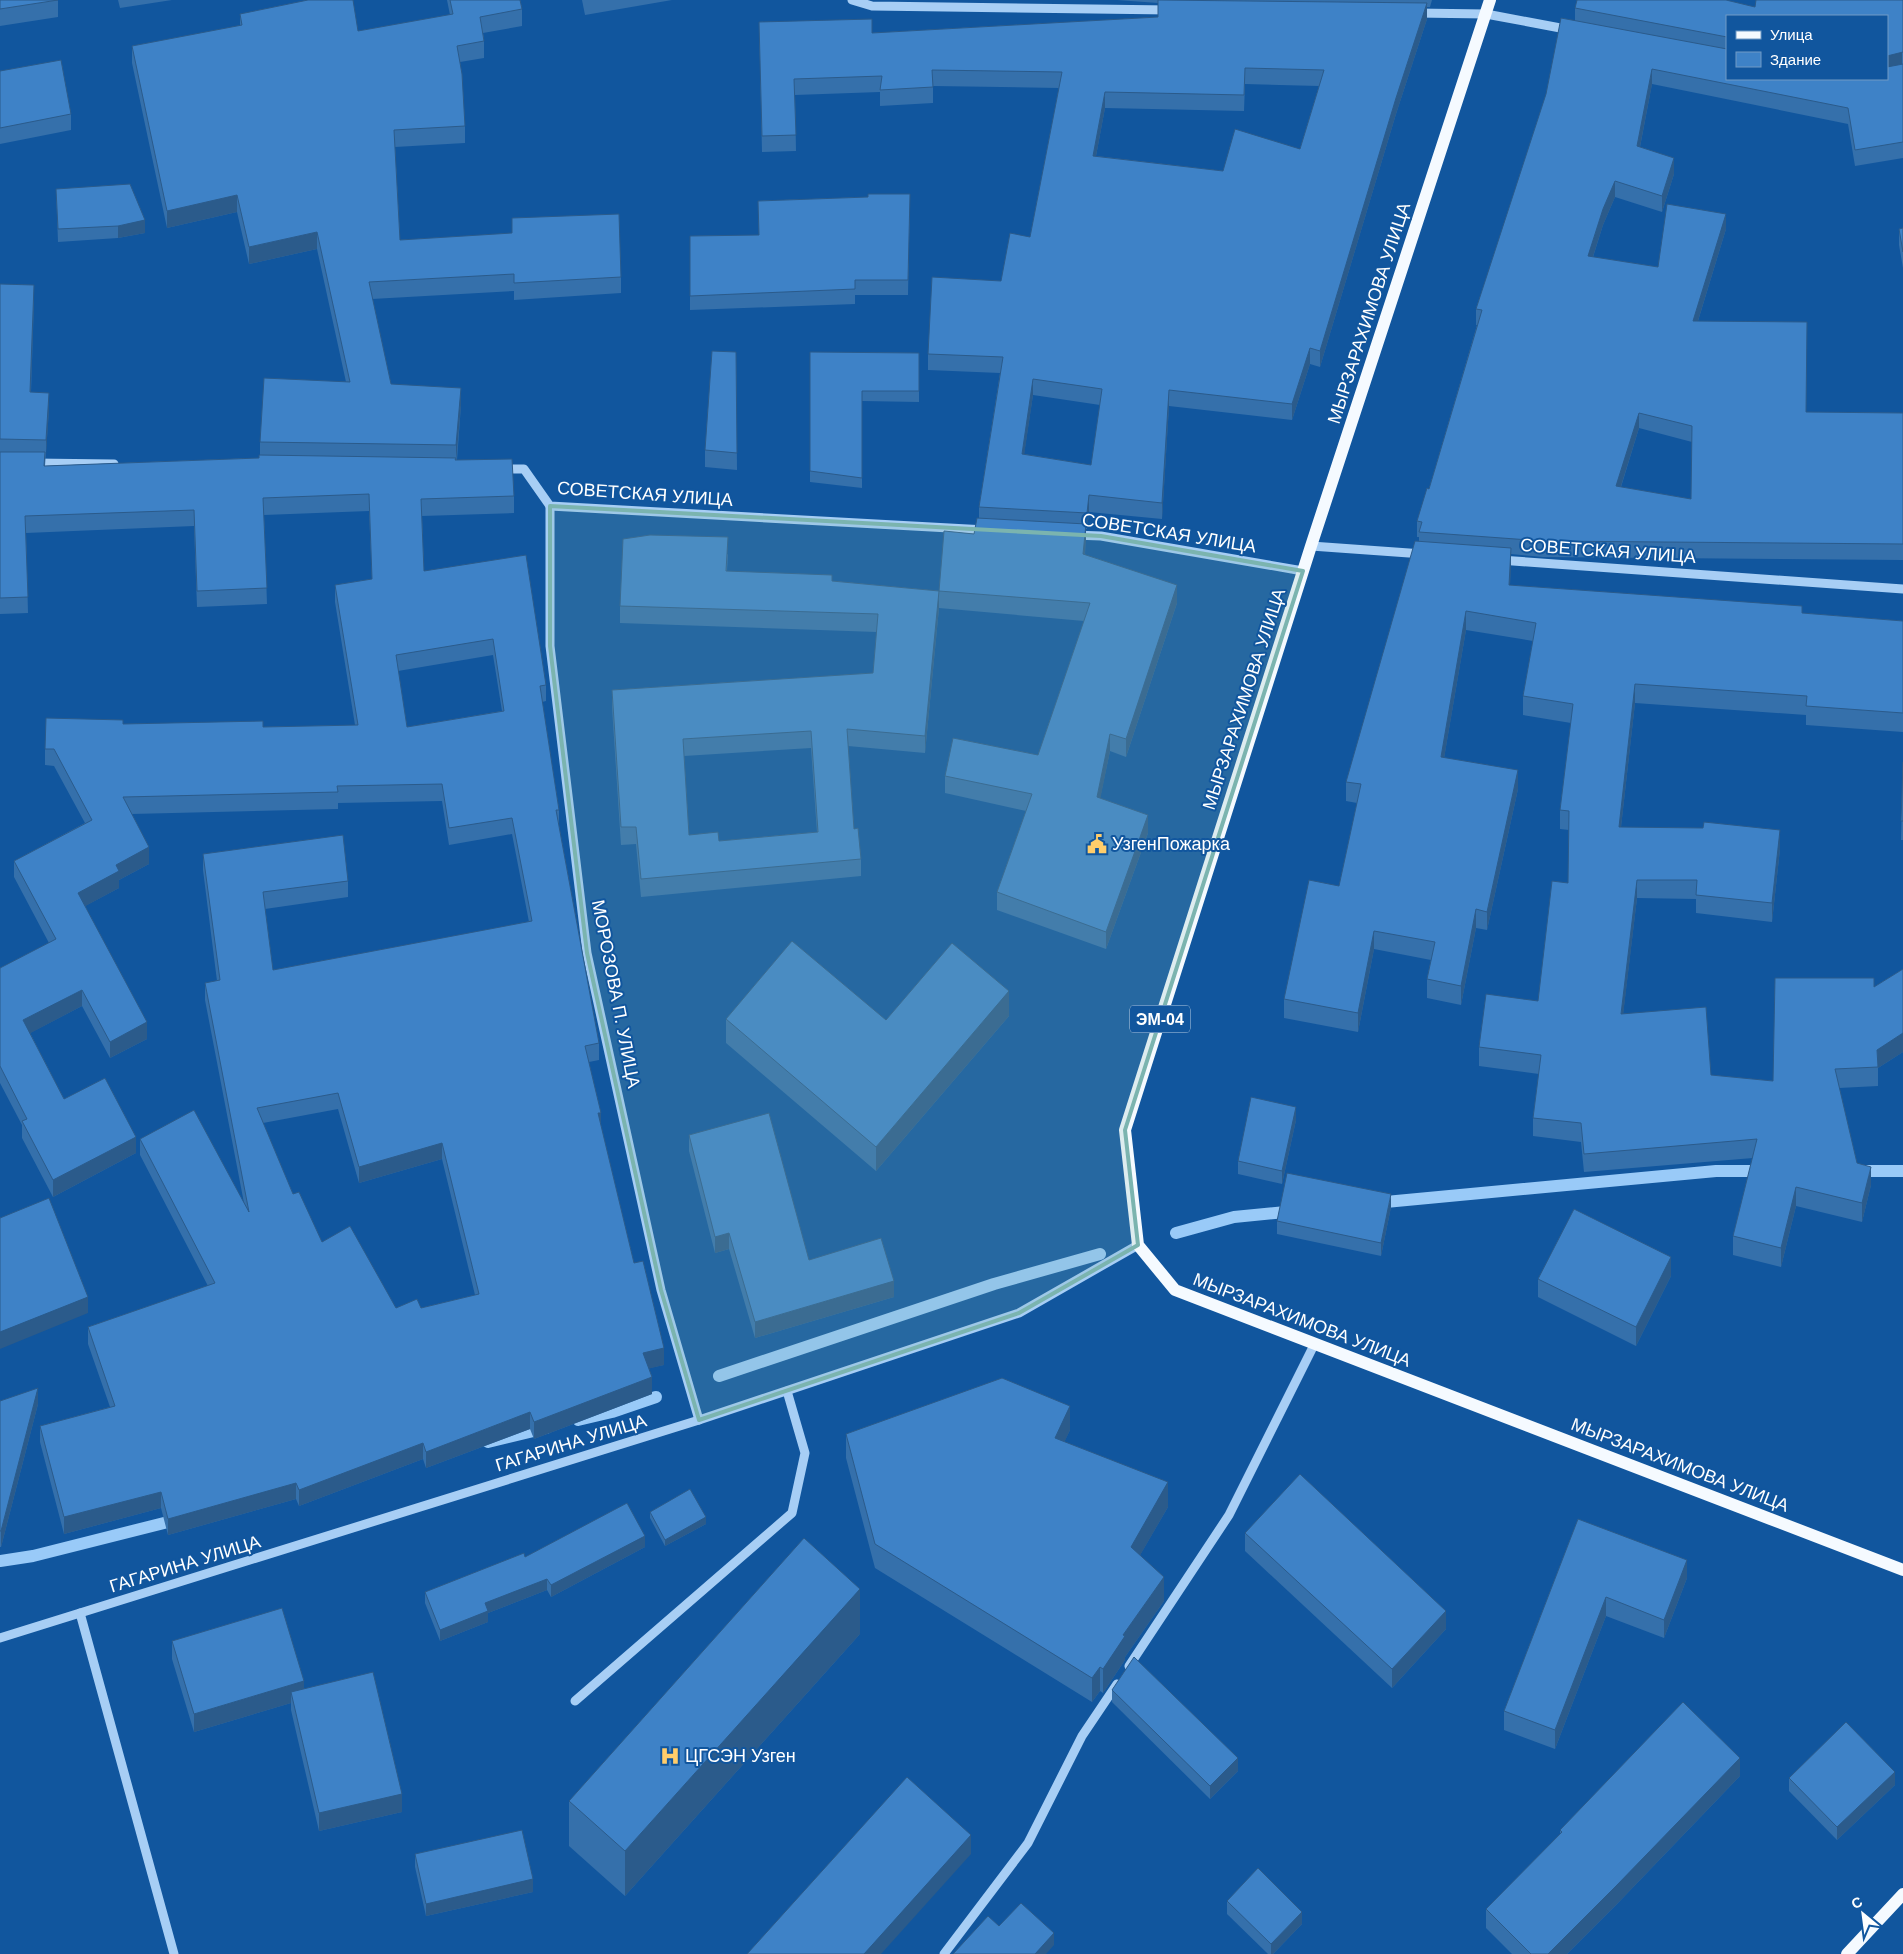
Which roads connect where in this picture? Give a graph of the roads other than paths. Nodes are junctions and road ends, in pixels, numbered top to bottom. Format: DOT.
graph roads {
  1 [pos="852,0"];
  2 [pos="1490,0"];
  3 [pos="1179,10"];
  4 [pos="1406,13"];
  5 [pos="1486,14"];
  6 [pos="1582,32"];
  7 [pos="20,463"];
  8 [pos="128,464"];
  9 [pos="494,469"];
  10 [pos="550,506"];
  11 [pos="992,530"];
  12 [pos="1061,534"];
  13 [pos="1311,546"];
  14 [pos="1429,554"];
  15 [pos="1488,559"];
  16 [pos="1303,571"];
  17 [pos="1903,589"];
  18 [pos="1138,1245"];
  19 [pos="1315,1343"];
  20 [pos="787,1391"];
  21 [pos="699,1420"];
  22 [pos="1903,1570"];
  23 [pos="80,1613"];
  24 [pos="0,1638"];
  25 [pos="575,1701"];
  26 [pos="1903,1894"];
  27 [pos="174,1954"];
  28 [pos="944,1954"];
  29 [pos="1847,1954"];
  1 -- 3 [label="street"];
  2 -- 5 [label="main road, МЫРЗАРАХИМОВА УЛИЦА / ЭМ-04"];
  4 -- 5 [label="street"];
  5 -- 6 [label="street"];
  5 -- 13 [label="main road, МЫРЗАРАХИМОВА УЛИЦА / ЭМ-04"];
  7 -- 8 [label="street"];
  9 -- 10 [label="street, СОВЕТСКАЯ УЛИЦА"];
  10 -- 11 [label="street, СОВЕТСКАЯ УЛИЦА"];
  10 -- 21 [label="street, МОРОЗОВА П. УЛИЦА"];
  12 -- 16 [label="street, СОВЕТСКАЯ УЛИЦА"];
  13 -- 14 [label="street"];
  13 -- 16 [label="main road, МЫРЗАРАХИМОВА УЛИЦА / ЭМ-04"];
  15 -- 17 [label="street, СОВЕТСКАЯ УЛИЦА"];
  16 -- 18 [label="main road, МЫРЗАРАХИМОВА УЛИЦА / ЭМ-04"];
  18 -- 19 [label="main road, МЫРЗАРАХИМОВА УЛИЦА"];
  18 -- 20 [label="street, ГАГАРИНА УЛИЦА"];
  19 -- 22 [label="main road, МЫРЗАРАХИМОВА УЛИЦА"];
  19 -- 28 [label="street"];
  20 -- 21 [label="street, ГАГАРИНА УЛИЦА"];
  20 -- 25 [label="street"];
  21 -- 23 [label="street, ГАГАРИНА УЛИЦА"];
  23 -- 24 [label="street, ГАГАРИНА УЛИЦА"];
  23 -- 27 [label="street"];
  26 -- 29 [label="main road"];
}
